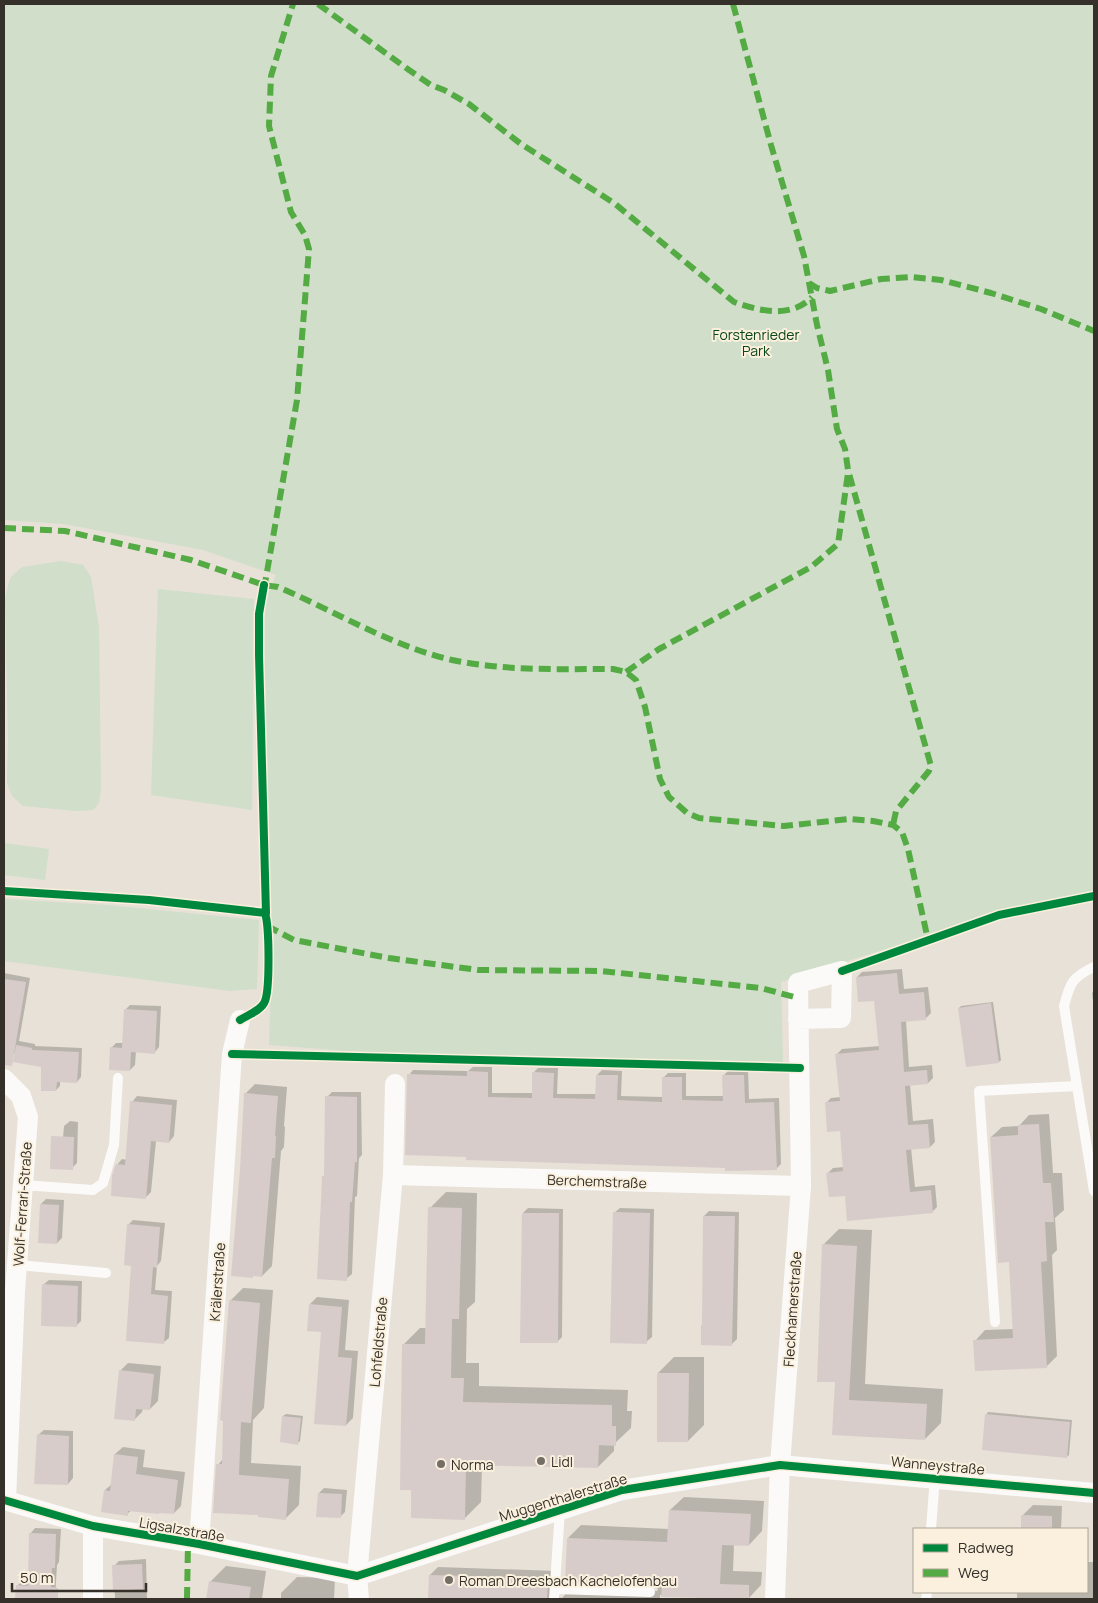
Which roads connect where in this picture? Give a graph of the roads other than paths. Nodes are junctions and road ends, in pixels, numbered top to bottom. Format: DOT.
graph roads {
  1 [pos="1094,967"];
  2 [pos="798,1019"];
  3 [pos="240,1020"];
  4 [pos="118,1078"];
  5 [pos="4,1079"];
  6 [pos="395,1084"];
  7 [pos="1076,1086"];
  8 [pos="393,1175"];
  9 [pos="23,1185"];
  10 [pos="801,1186"];
  11 [pos="1094,1191"];
  12 [pos="18,1265"];
  13 [pos="106,1273"];
  14 [pos="10,1291"];
  15 [pos="995,1322"];
  16 [pos="780,1464"];
  17 [pos="935,1477"];
  18 [pos="1094,1493"];
  19 [pos="5,1500"];
  20 [pos="560,1510"];
  21 [pos="93,1526"];
  22 [pos="931,1528"];
  23 [pos="199,1544"];
  24 [pos="357,1576"];
  25 [pos="650,1592"];
  26 [pos="555,1594"];
  27 [pos="93,1599"];
  28 [pos="359,1599"];
  29 [pos="775,1599"];
  1 -- 7 [label="lane"];
  2 -- 10 [label="street, Fleckhamerstraße"];
  3 -- 23 [label="street, Krälerstraße"];
  4 -- 9 [label="lane"];
  5 -- 9 [label="street, Wolf-Ferrari-Straße"];
  6 -- 8 [label="street, Lohfeldstraße"];
  7 -- 11 [label="lane"];
  7 -- 15 [label="lane"];
  8 -- 10 [label="street, Berchemstraße"];
  8 -- 24 [label="street, Lohfeldstraße"];
  9 -- 12 [label="street, Wolf-Ferrari-Straße"];
  10 -- 16 [label="street, Fleckhamerstraße"];
  12 -- 13 [label="lane"];
  12 -- 14 [label="street, Wolf-Ferrari-Straße"];
  14 -- 19 [label="street, Wolf-Ferrari-Straße"];
  16 -- 17 [label="street, Wanneystraße"];
  16 -- 20 [label="street, Muggenthalerstraße"];
  16 -- 29 [label="street, Fleckhamerstraße"];
  17 -- 18 [label="street, Wanneystraße"];
  17 -- 22 [label="lane"];
  19 -- 21 [label="street, Ligsalzstraße"];
  20 -- 24 [label="street, Muggenthalerstraße"];
  20 -- 26 [label="lane"];
  21 -- 23 [label="street, Ligsalzstraße"];
  21 -- 27 [label="street"];
  23 -- 24 [label="street, Ligsalzstraße"];
  24 -- 28 [label="street, Lohfeldstraße"];
  25 -- 26 [label="lane"];
}
